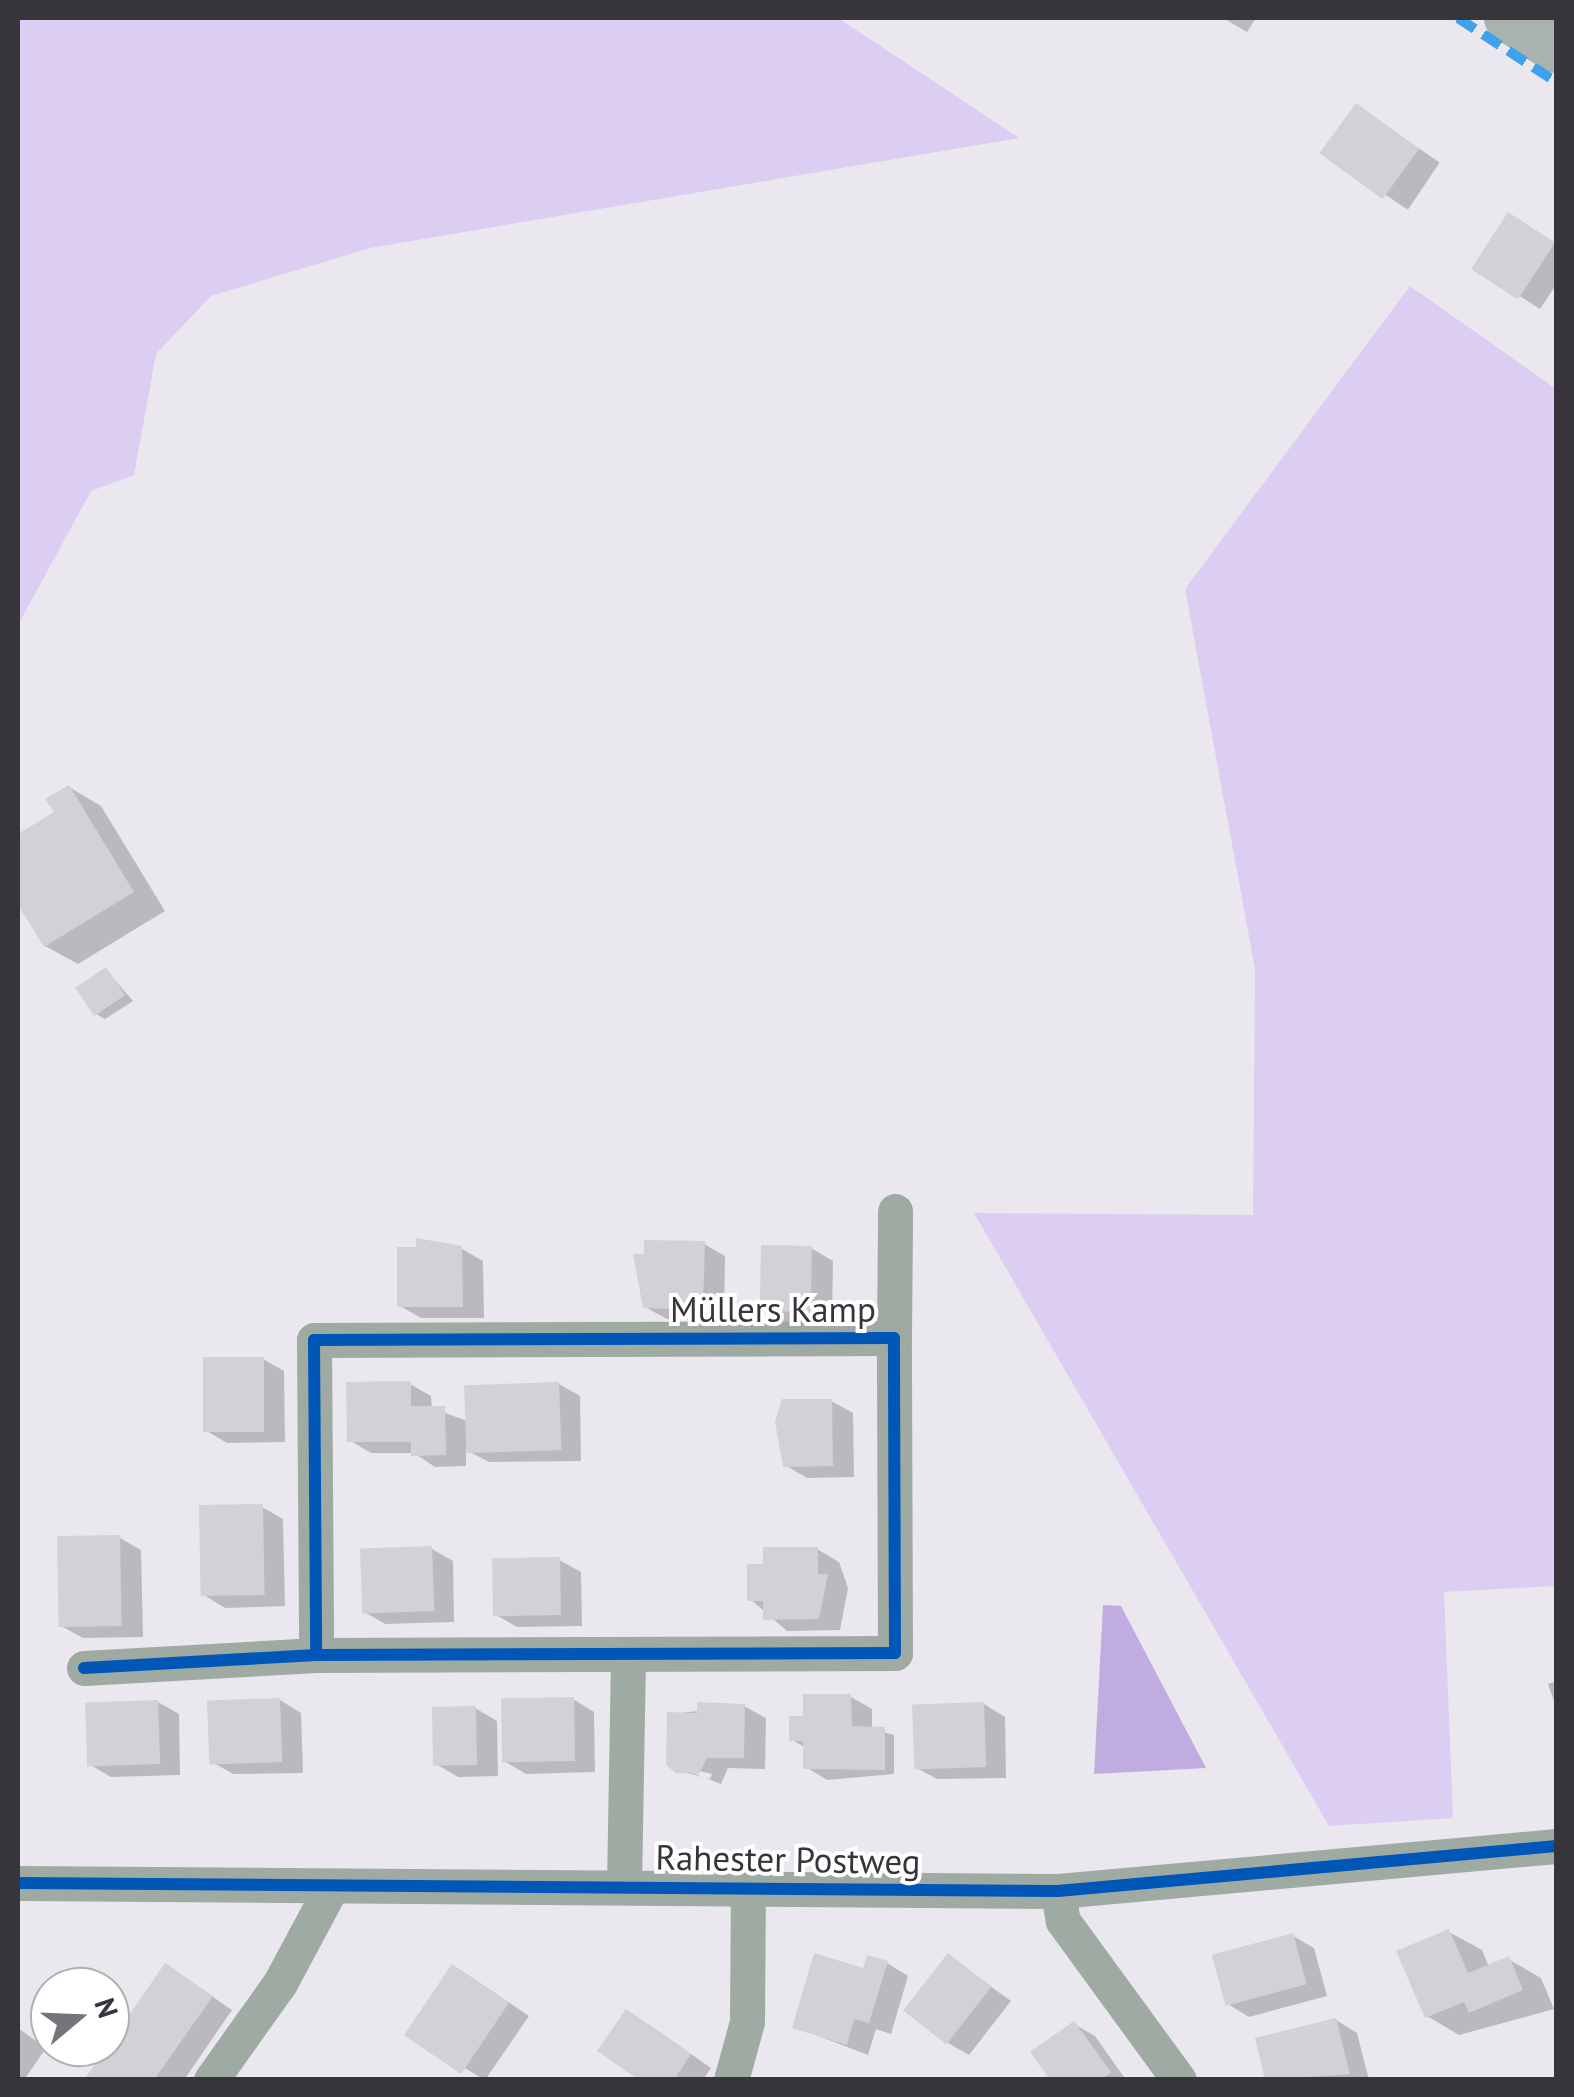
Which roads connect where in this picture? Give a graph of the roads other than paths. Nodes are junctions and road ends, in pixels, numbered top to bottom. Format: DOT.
graph roads {
  1 [pos="1508,18"];
  2 [pos="1556,49"];
  3 [pos="895,1211"];
  4 [pos="894,1338"];
  5 [pos="628,1655"];
  6 [pos="316,1656"];
  7 [pos="84,1668"];
  8 [pos="1556,1846"];
  9 [pos="18,1884"];
  10 [pos="624,1887"];
  11 [pos="330,1888"];
  12 [pos="748,1890"];
  13 [pos="1058,1891"];
  14 [pos="211,2080"];
  15 [pos="731,2080"];
  16 [pos="1179,2080"];
  1 -- 2 [label="main road"];
  3 -- 4 [label="street, Müllers Kamp"];
  4 -- 5 [label="street, Müllers Kamp"];
  4 -- 6 [label="street, Müllers Kamp"];
  5 -- 6 [label="street, Müllers Kamp"];
  5 -- 10 [label="street"];
  6 -- 7 [label="street, Müllers Kamp"];
  8 -- 13 [label="street, Rahester Postweg"];
  9 -- 11 [label="street, Rahester Postweg"];
  10 -- 11 [label="street, Rahester Postweg"];
  10 -- 12 [label="street, Rahester Postweg"];
  11 -- 14 [label="street"];
  12 -- 13 [label="street, Rahester Postweg"];
  12 -- 15 [label="street"];
  13 -- 16 [label="street"];
}
